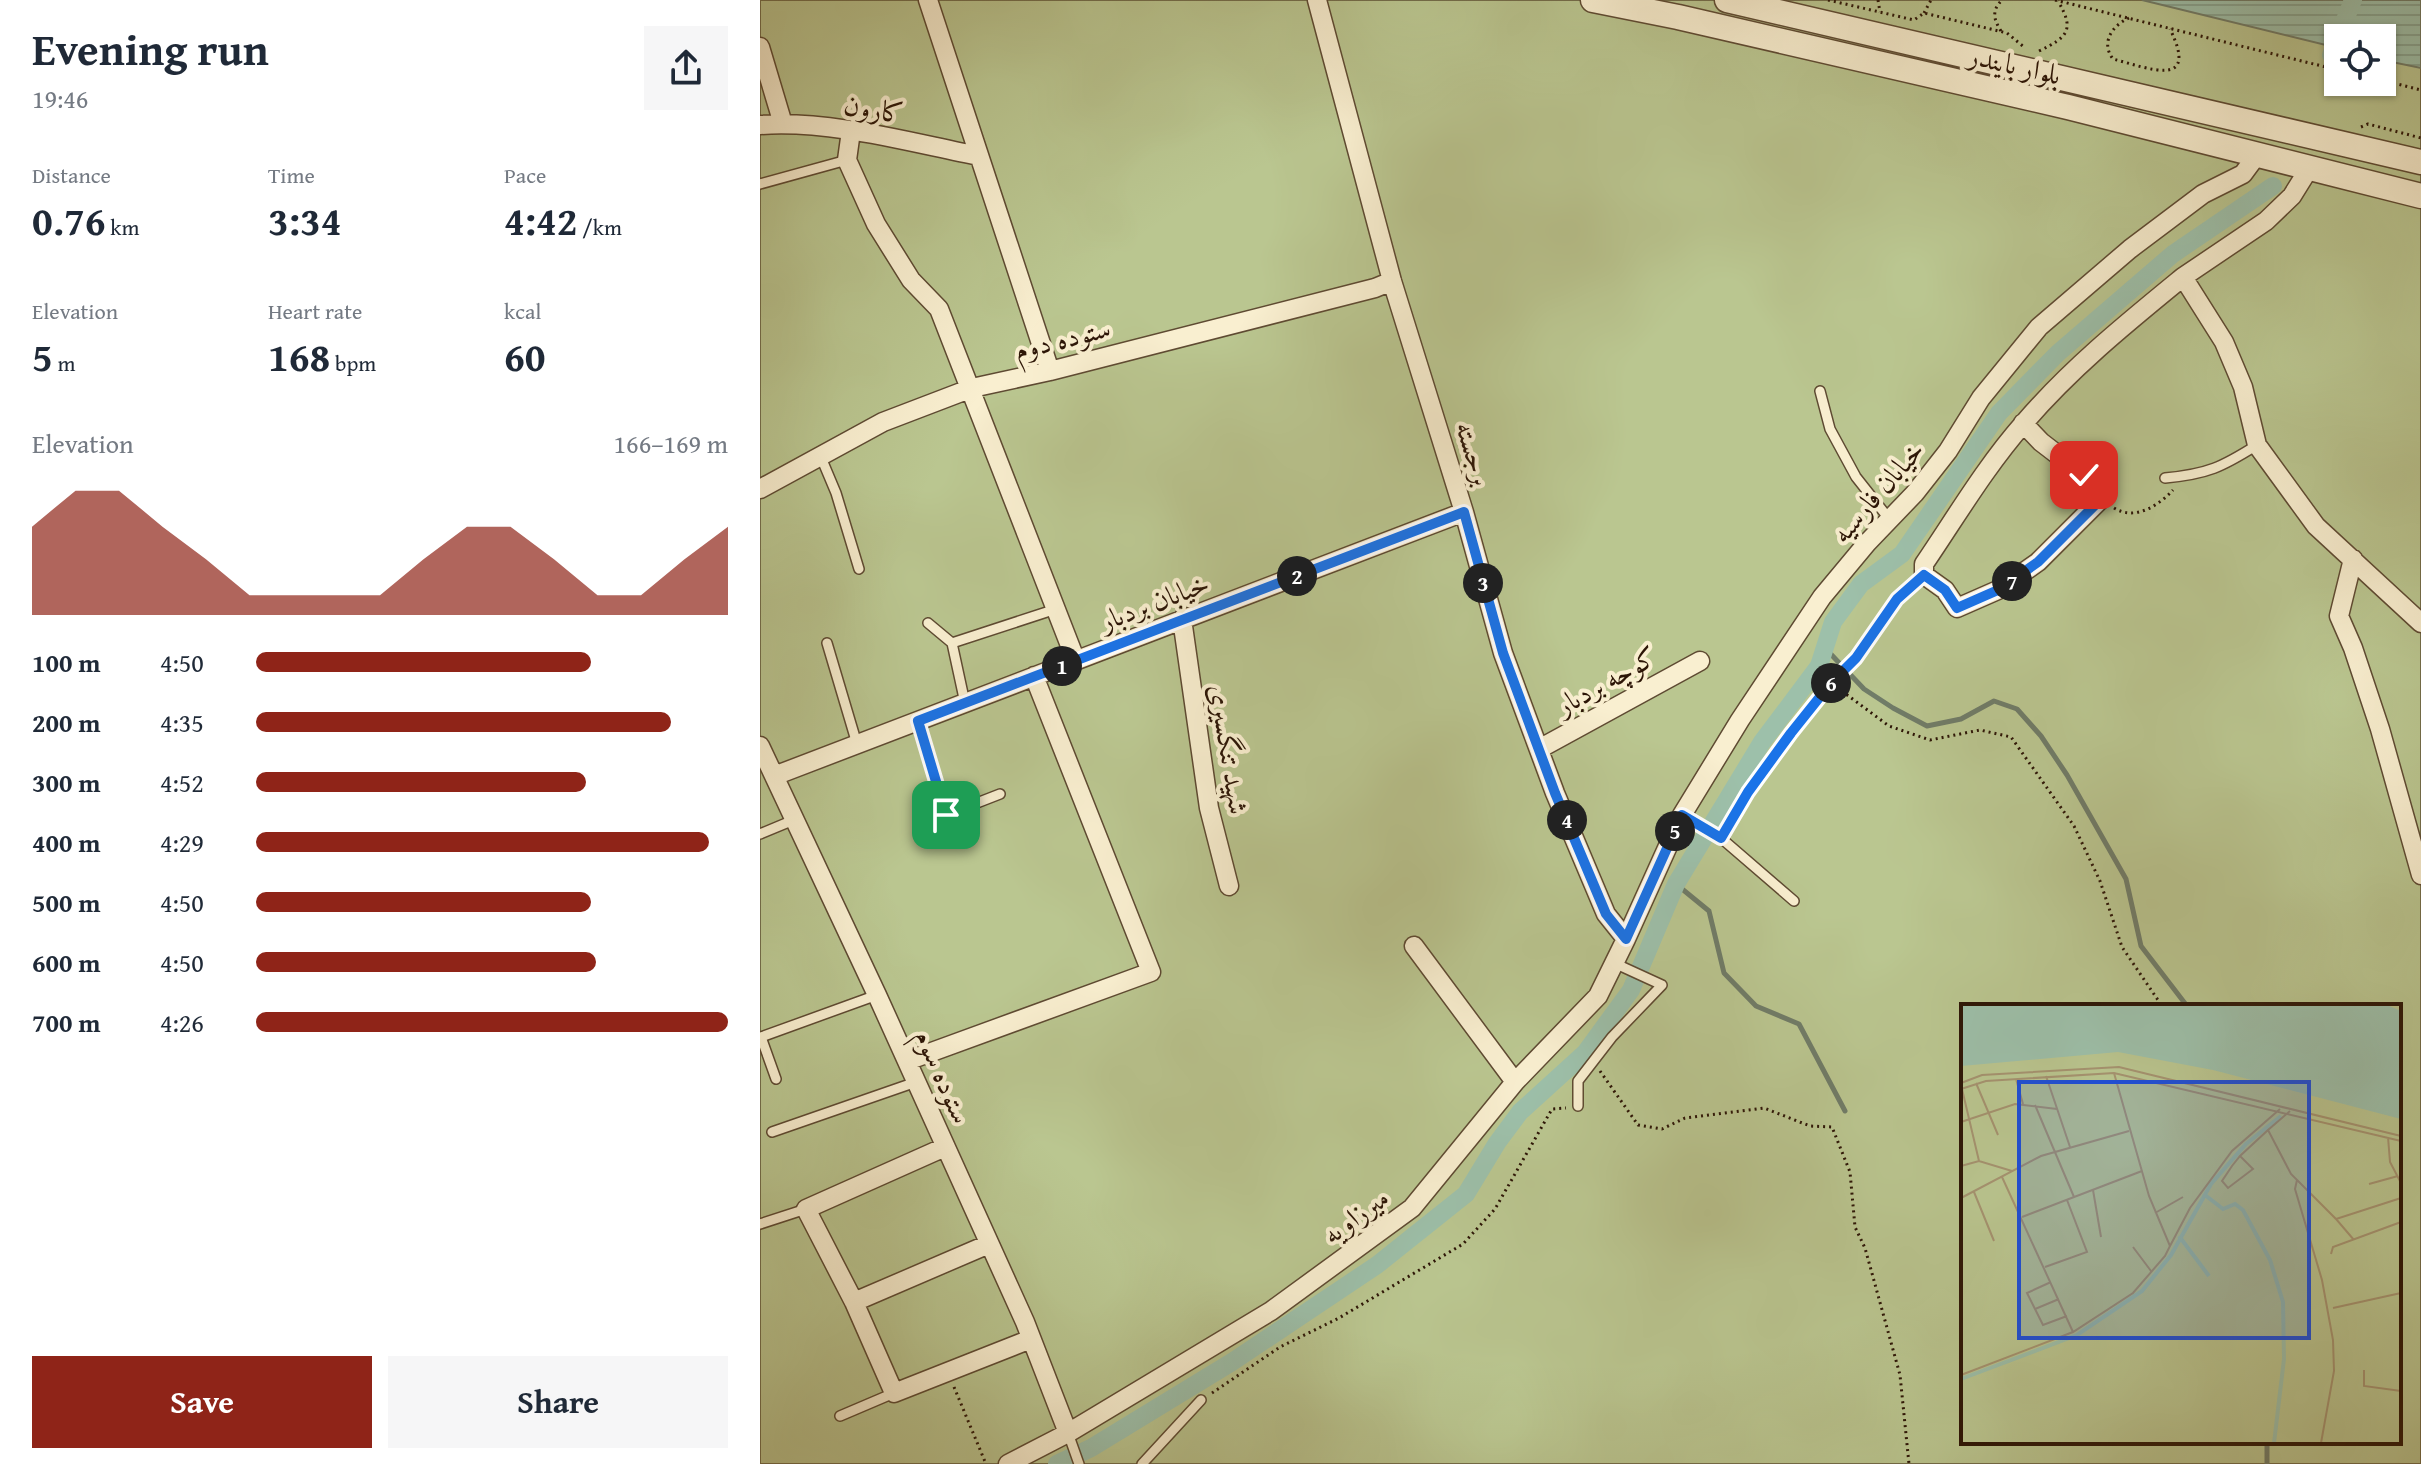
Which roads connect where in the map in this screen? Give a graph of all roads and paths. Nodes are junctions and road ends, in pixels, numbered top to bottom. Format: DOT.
graph roads {
  1 [pos="928,0"];
  2 [pos="1317,0"];
  3 [pos="1593,0"];
  4 [pos="1727,0"];
  5 [pos="1878,0"];
  6 [pos="1931,0"];
  7 [pos="2002,0"];
  8 [pos="2056,0"];
  9 [pos="1880,12"];
  10 [pos="1924,13"];
  11 [pos="2129,18"];
  12 [pos="2169,28"];
  13 [pos="2001,31"];
  14 [pos="760,47"];
  15 [pos="2038,51"];
  16 [pos="2130,63"];
  17 [pos="2324,67"];
  18 [pos="2129,74"];
  19 [pos="2396,84"];
  20 [pos="2421,90"];
  21 [pos="783,124"];
  22 [pos="760,125"];
  23 [pos="851,131"];
  24 [pos="2257,155"];
  25 [pos="979,156"];
  26 [pos="847,160"];
  27 [pos="2421,162"];
  28 [pos="2310,167"];
  29 [pos="760,184"];
  30 [pos="2421,196"];
  31 [pos="2183,277"];
  32 [pos="1392,281"];
  33 [pos="1050,371"];
  34 [pos="972,388"];
  35 [pos="1820,391"];
  36 [pos="2023,423"];
  37 [pos="2257,445"];
  38 [pos="820,455"];
  39 [pos="2186,476"];
  40 [pos="2165,478"];
  41 [pos="760,489"];
  42 [pos="2100,500"];
  43 [pos="1464,512"];
  44 [pos="1890,520"];
  45 [pos="2353,559"];
  46 [pos="859,569"];
  47 [pos="1924,575"];
  48 [pos="1897,599"];
  49 [pos="1056,609"];
  50 [pos="1182,619"];
  51 [pos="928,623"];
  52 [pos="2421,623"];
  53 [pos="827,643"];
  54 [pos="952,643"];
  55 [pos="1076,661"];
  56 [pos="1700,661"];
  57 [pos="1034,676"];
  58 [pos="1831,683"];
  59 [pos="965,703"];
  60 [pos="918,721"];
  61 [pos="857,744"];
  62 [pos="760,746"];
  63 [pos="1539,749"];
  64 [pos="774,776"];
  65 [pos="1000,794"];
  66 [pos="796,819"];
  67 [pos="1690,819"];
  68 [pos="760,834"];
  69 [pos="1717,835"];
  70 [pos="2421,875"];
  71 [pos="1229,886"];
  72 [pos="1794,901"];
  73 [pos="1626,939"];
  74 [pos="1414,946"];
  75 [pos="1620,966"];
  76 [pos="877,995"];
  77 [pos="2161,1004"];
  78 [pos="907,1061"];
  79 [pos="1593,1061"];
  80 [pos="776,1079"];
  81 [pos="916,1082"];
  82 [pos="1515,1082"];
  83 [pos="1578,1106"];
  84 [pos="772,1132"];
  85 [pos="945,1147"];
  86 [pos="806,1209"];
  87 [pos="760,1224"];
  88 [pos="989,1244"];
  89 [pos="854,1302"];
  90 [pos="1031,1339"];
  91 [pos="948,1372"];
  92 [pos="894,1393"];
  93 [pos="1201,1400"];
  94 [pos="840,1416"];
  95 [pos="1070,1438"];
  96 [pos="986,1464"];
  97 [pos="1008,1464"];
  98 [pos="1079,1464"];
  99 [pos="1142,1464"];
  100 [pos="1909,1464"];
  1 -- 25 [label="street"];
  2 -- 32 [label="street, برجسته"];
  3 -- 24 [label="street, بلوار بایندر"];
  4 -- 27 [label="street, بلوار بایندر"];
  5 -- 9 [label="path"];
  6 -- 10 [label="path"];
  7 -- 13 [label="path"];
  8 -- 11 [label="path"];
  8 -- 15 [label="path"];
  11 -- 12 [label="path"];
  11 -- 16 [label="path"];
  12 -- 16 [label="path"];
  12 -- 17 [label="path"];
  14 -- 21 [label="street"];
  16 -- 18 [label="path"];
  19 -- 20 [label="path"];
  21 -- 22 [label="street, کارون"];
  21 -- 23 [label="street, کارون"];
  23 -- 25 [label="street, کارون"];
  23 -- 26 [label="street"];
  24 -- 28 [label="street, بلوار بایندر"];
  24 -- 44 [label="street, خیابان فارسیه"];
  25 -- 33 [label="street"];
  26 -- 29 [label="lane"];
  26 -- 34 [label="street"];
  28 -- 30 [label="street, بلوار بایندر"];
  28 -- 31 [label="street"];
  31 -- 36 [label="street"];
  31 -- 37 [label="street"];
  32 -- 33 [label="street, ستوده دوم"];
  32 -- 43 [label="street, برجسته"];
  33 -- 34 [label="street, ستوده دوم"];
  34 -- 38 [label="street, ستوده دوم"];
  34 -- 49 [label="street"];
  35 -- 44 [label="lane"];
  36 -- 42 [label="street"];
  36 -- 47 [label="street"];
  37 -- 39 [label="lane"];
  37 -- 45 [label="street"];
  38 -- 41 [label="street, ستوده دوم"];
  38 -- 46 [label="lane"];
  39 -- 40 [label="lane"];
  39 -- 42 [label="path"];
  42 -- 47 [label="street"];
  43 -- 50 [label="street, خیابان بردبار"];
  43 -- 63 [label="street, برجسته"];
  44 -- 67 [label="street, خیابان فارسیه"];
  45 -- 52 [label="street"];
  45 -- 70 [label="street"];
  47 -- 48 [label="lane"];
  48 -- 58 [label="path"];
  49 -- 54 [label="lane"];
  49 -- 55 [label="street"];
  50 -- 55 [label="street, خیابان بردبار"];
  50 -- 71 [label="street, شهید تنگسیری"];
  51 -- 54 [label="lane"];
  53 -- 61 [label="lane"];
  54 -- 59 [label="lane"];
  55 -- 57 [label="street, خیابان بردبار"];
  56 -- 63 [label="street, کوچه بردبار"];
  57 -- 59 [label="street, خیابان بردبار"];
  57 -- 78 [label="street"];
  58 -- 69 [label="path"];
  58 -- 77 [label="path"];
  59 -- 60 [label="street, خیابان بردبار"];
  60 -- 61 [label="street, خیابان بردبار"];
  60 -- 65 [label="lane"];
  61 -- 64 [label="street, خیابان بردبار"];
  62 -- 64 [label="street, ستوده سوم"];
  63 -- 73 [label="street, برجسته"];
  64 -- 66 [label="street, ستوده سوم"];
  66 -- 68 [label="lane"];
  66 -- 76 [label="street, ستوده سوم"];
  67 -- 69 [label="lane"];
  67 -- 73 [label="street, خیابان فارسیه"];
  69 -- 72 [label="lane"];
  73 -- 75 [label="street, میرزاویه"];
  74 -- 82 [label="street"];
  75 -- 79 [label="lane"];
  75 -- 82 [label="street, میرزاویه"];
  76 -- 78 [label="street, ستوده سوم"];
  76 -- 80 [label="lane"];
  78 -- 81 [label="street, ستوده سوم"];
  79 -- 83 [label="lane"];
  79 -- 100 [label="path"];
  81 -- 84 [label="lane"];
  81 -- 85 [label="street, ستوده سوم"];
  82 -- 95 [label="street, میرزاویه"];
  83 -- 93 [label="path"];
  85 -- 86 [label="street"];
  85 -- 88 [label="street, ستوده سوم"];
  86 -- 87 [label="lane"];
  86 -- 89 [label="street"];
  88 -- 89 [label="street"];
  88 -- 90 [label="street, ستوده سوم"];
  89 -- 92 [label="street"];
  90 -- 91 [label="street"];
  90 -- 95 [label="street, ستوده سوم"];
  91 -- 92 [label="street"];
  91 -- 96 [label="path"];
  92 -- 94 [label="lane"];
  93 -- 99 [label="lane"];
  95 -- 97 [label="street, میرزاویه"];
  95 -- 98 [label="lane"];
}
